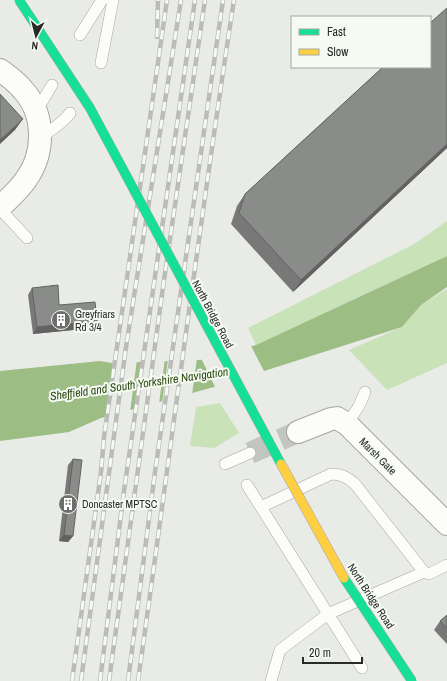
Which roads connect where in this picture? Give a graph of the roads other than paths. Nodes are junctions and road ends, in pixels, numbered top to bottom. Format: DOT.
graph roads {
  1 [pos="19,0"];
  2 [pos="102,0"];
  3 [pos="113,0"];
  4 [pos="80,35"];
  5 [pos="101,63"];
  6 [pos="0,70"];
  7 [pos="52,85"];
  8 [pos="97,101"];
  9 [pos="36,112"];
  10 [pos="70,114"];
  11 [pos="40,141"];
  12 [pos="0,208"];
  13 [pos="27,238"];
  14 [pos="365,392"];
  15 [pos="346,424"];
  16 [pos="298,432"];
  17 [pos="250,453"];
  18 [pos="225,464"];
  19 [pos="248,485"];
  20 [pos="261,507"];
  21 [pos="447,524"];
  22 [pos="447,565"];
  23 [pos="424,572"];
  24 [pos="328,614"];
  25 [pos="362,668"];
  26 [pos="271,681"];
  27 [pos="412,681"];
  28 [pos="423,681"];
  1 -- 27 [label="street, North Bridge Road, bridge"];
  2 -- 4 [label="lane"];
  3 -- 5 [label="lane"];
  6 -- 9 [label="street"];
  7 -- 9 [label="lane"];
  8 -- 28 [label="street, North Bridge Road"];
  9 -- 11 [label="street"];
  10 -- 11 [label="lane"];
  11 -- 12 [label="street"];
  12 -- 13 [label="lane"];
  14 -- 15 [label="lane"];
  15 -- 16 [label="street"];
  15 -- 21 [label="street, Marsh Gate"];
  17 -- 18 [label="lane"];
  19 -- 20 [label="lane"];
  20 -- 23 [label="lane"];
  20 -- 24 [label="lane"];
  22 -- 23 [label="lane"];
  23 -- 24 [label="lane"];
  24 -- 25 [label="lane"];
  24 -- 26 [label="lane"];
}
